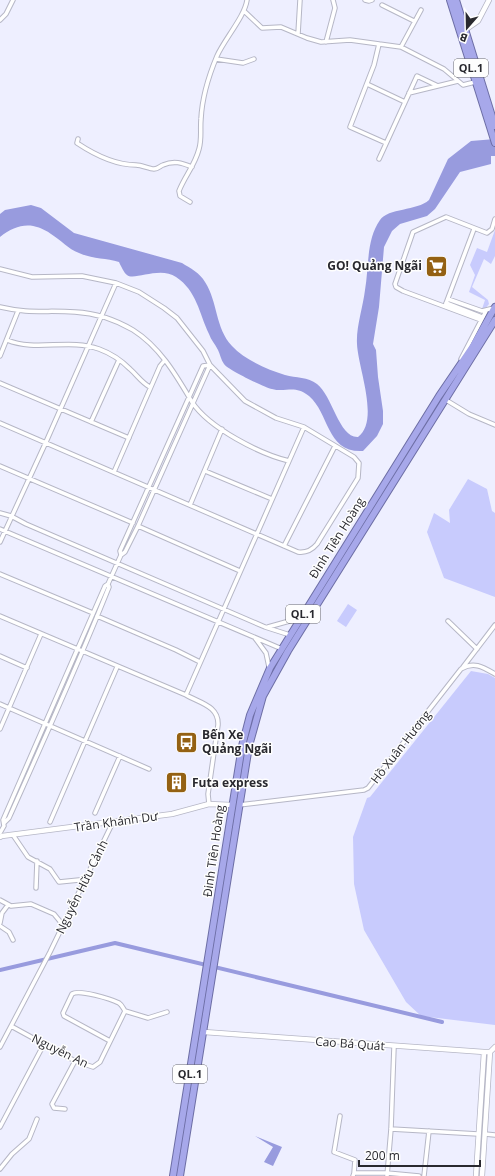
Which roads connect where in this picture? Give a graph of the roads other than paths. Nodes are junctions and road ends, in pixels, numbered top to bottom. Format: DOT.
graph roads {
  1 [pos="13,0"];
  2 [pos="247,0"];
  3 [pos="300,0"];
  4 [pos="333,0"];
  5 [pos="365,0"];
  6 [pos="372,0"];
  7 [pos="450,0"];
  8 [pos="456,0"];
  9 [pos="489,0"];
  10 [pos="382,5"];
  11 [pos="421,10"];
  12 [pos="244,11"];
  13 [pos="0,20"];
  14 [pos="414,21"];
  15 [pos="462,31"];
  16 [pos="298,34"];
  17 [pos="326,42"];
  18 [pos="379,44"];
  19 [pos="401,47"];
  20 [pos="216,59"];
  21 [pos="254,59"];
  22 [pos="458,81"];
  23 [pos="475,82"];
  24 [pos="367,84"];
  25 [pos="438,86"];
  26 [pos="409,93"];
  27 [pos="405,102"];
  28 [pos="495,126"];
  29 [pos="78,138"];
  30 [pos="386,143"];
  31 [pos="495,144"];
  32 [pos="379,159"];
  33 [pos="192,167"];
  34 [pos="190,202"];
  35 [pos="495,219"];
  36 [pos="474,229"];
  37 [pos="0,269"];
  38 [pos="116,283"];
  39 [pos="446,303"];
  40 [pos="0,307"];
  41 [pos="495,307"];
  42 [pos="18,311"];
  43 [pos="486,311"];
  44 [pos="100,317"];
  45 [pos="482,318"];
  46 [pos="495,320"];
  47 [pos="7,340"];
  48 [pos="88,346"];
  49 [pos="0,356"];
  50 [pos="119,360"];
  51 [pos="165,360"];
  52 [pos="210,365"];
  53 [pos="457,370"];
  54 [pos="0,383"];
  55 [pos="150,387"];
  56 [pos="189,395"];
  57 [pos="446,400"];
  58 [pos="193,402"];
  59 [pos="61,409"];
  60 [pos="91,422"];
  61 [pos="0,423"];
  62 [pos="495,425"];
  63 [pos="304,427"];
  64 [pos="222,429"];
  65 [pos="129,438"];
  66 [pos="46,442"];
  67 [pos="335,446"];
  68 [pos="289,461"];
  69 [pos="0,466"];
  70 [pos="205,471"];
  71 [pos="114,472"];
  72 [pos="30,479"];
  73 [pos="148,487"];
  74 [pos="155,489"];
  75 [pos="272,499"];
  76 [pos="190,505"];
  77 [pos="0,513"];
  78 [pos="11,516"];
  79 [pos="133,523"];
  80 [pos="138,526"];
  81 [pos="0,529"];
  82 [pos="5,531"];
  83 [pos="256,534"];
  84 [pos="0,542"];
  85 [pos="284,546"];
  86 [pos="121,555"];
  87 [pos="118,564"];
  88 [pos="240,571"];
  89 [pos="0,574"];
  90 [pos="112,577"];
  91 [pos="108,584"];
  92 [pos="308,606"];
  93 [pos="224,609"];
  94 [pos="93,613"];
  95 [pos="0,616"];
  96 [pos="97,616"];
  97 [pos="448,621"];
  98 [pos="218,622"];
  99 [pos="495,626"];
  100 [pos="265,627"];
  101 [pos="41,634"];
  102 [pos="290,635"];
  103 [pos="252,636"];
  104 [pos="77,649"];
  105 [pos="282,649"];
  106 [pos="476,649"];
  107 [pos="82,652"];
  108 [pos="0,656"];
  109 [pos="200,662"];
  110 [pos="117,667"];
  111 [pos="27,668"];
  112 [pos="461,669"];
  113 [pos="268,672"];
  114 [pos="495,674"];
  115 [pos="186,695"];
  116 [pos="0,704"];
  117 [pos="9,708"];
  118 [pos="44,723"];
  119 [pos="50,726"];
  120 [pos="0,729"];
  121 [pos="84,741"];
  122 [pos="120,756"];
  123 [pos="149,769"];
  124 [pos="208,804"];
  125 [pos="232,805"];
  126 [pos="239,805"];
  127 [pos="95,812"];
  128 [pos="50,822"];
  129 [pos="113,822"];
  130 [pos="4,823"];
  131 [pos="0,835"];
  132 [pos="13,835"];
  133 [pos="37,861"];
  134 [pos="84,883"];
  135 [pos="36,888"];
  136 [pos="0,900"];
  137 [pos="8,905"];
  138 [pos="0,925"];
  139 [pos="63,925"];
  140 [pos="13,940"];
  141 [pos="212,959"];
  142 [pos="210,973"];
  143 [pos="125,1011"];
  144 [pos="167,1012"];
  145 [pos="11,1026"];
  146 [pos="204,1032"];
  147 [pos="110,1041"];
  148 [pos="44,1044"];
  149 [pos="0,1047"];
  150 [pos="394,1047"];
  151 [pos="495,1047"];
  152 [pos="484,1052"];
  153 [pos="490,1052"];
  154 [pos="75,1061"];
  155 [pos="481,1093"];
  156 [pos="487,1094"];
  157 [pos="65,1109"];
  158 [pos="340,1116"];
  159 [pos="36,1119"];
  160 [pos="0,1127"];
  161 [pos="391,1129"];
  162 [pos="429,1131"];
  163 [pos="478,1134"];
  164 [pos="485,1134"];
  165 [pos="495,1135"];
  166 [pos="175,1167"];
  167 [pos="182,1168"];
  168 [pos="0,1169"];
  169 [pos="354,1174"];
  170 [pos="387,1174"];
  171 [pos="173,1176"];
  172 [pos="180,1176"];
  173 [pos="419,1176"];
  174 [pos="424,1176"];
  175 [pos="476,1176"];
  176 [pos="482,1176"];
  1 -- 13 [label="street"];
  2 -- 12 [label="street"];
  3 -- 16 [label="street"];
  4 -- 17 [label="street"];
  5 -- 6 [label="street"];
  7 -- 15 [label="highway, QL.1"];
  8 -- 15 [label="highway, QL.1"];
  9 -- 15 [label="street"];
  10 -- 14 [label="street"];
  11 -- 14 [label="street"];
  12 -- 16 [label="street"];
  12 -- 20 [label="street"];
  14 -- 19 [label="street"];
  15 -- 23 [label="highway, QL.1"];
  15 -- 28 [label="highway, QL.1"];
  16 -- 17 [label="street"];
  17 -- 18 [label="street"];
  18 -- 19 [label="street"];
  18 -- 24 [label="street"];
  19 -- 22 [label="street"];
  20 -- 21 [label="street"];
  20 -- 33 [label="street"];
  22 -- 23 [label="street"];
  22 -- 25 [label="street"];
  23 -- 31 [label="highway, QL.1"];
  24 -- 27 [label="street"];
  24 -- 30 [label="street"];
  25 -- 26 [label="street"];
  25 -- 26 [label="street"];
  26 -- 27 [label="street"];
  27 -- 30 [label="street"];
  29 -- 33 [label="street"];
  30 -- 32 [label="street"];
  33 -- 34 [label="street"];
  35 -- 36 [label="street"];
  36 -- 39 [label="street"];
  36 -- 39 [label="street"];
  37 -- 38 [label="street"];
  38 -- 44 [label="street"];
  38 -- 52 [label="street"];
  39 -- 43 [label="street"];
  39 -- 45 [label="street"];
  40 -- 42 [label="street"];
  41 -- 43 [label="street"];
  41 -- 53 [label="highway, Đinh Tiên Hoàng / QL.1"];
  42 -- 44 [label="street"];
  42 -- 47 [label="street"];
  43 -- 45 [label="street"];
  44 -- 48 [label="street"];
  44 -- 51 [label="street"];
  45 -- 53 [label="street"];
  46 -- 57 [label="highway, Đinh Tiên Hoàng / QL.1"];
  47 -- 48 [label="street"];
  47 -- 49 [label="street"];
  48 -- 50 [label="street"];
  48 -- 59 [label="street"];
  50 -- 55 [label="street"];
  50 -- 60 [label="street"];
  51 -- 55 [label="street"];
  51 -- 56 [label="street"];
  52 -- 56 [label="street"];
  52 -- 58 [label="street"];
  52 -- 63 [label="street"];
  53 -- 92 [label="highway, Đinh Tiên Hoàng / QL.1"];
  54 -- 59 [label="street"];
  55 -- 65 [label="street"];
  56 -- 58 [label="street"];
  56 -- 73 [label="street"];
  57 -- 62 [label="street"];
  57 -- 126 [label="highway, Đinh Tiên Hoàng / QL.1"];
  58 -- 64 [label="street"];
  58 -- 74 [label="street"];
  59 -- 60 [label="street"];
  59 -- 66 [label="street"];
  60 -- 65 [label="street"];
  61 -- 66 [label="street"];
  63 -- 67 [label="street"];
  63 -- 68 [label="street"];
  64 -- 68 [label="street"];
  64 -- 70 [label="street"];
  65 -- 71 [label="street"];
  66 -- 71 [label="street"];
  66 -- 72 [label="street"];
  67 -- 85 [label="street"];
  67 -- 85 [label="street"];
  68 -- 75 [label="street"];
  69 -- 72 [label="street"];
  70 -- 75 [label="street"];
  70 -- 76 [label="street"];
  71 -- 73 [label="street"];
  72 -- 78 [label="street"];
  72 -- 79 [label="street"];
  73 -- 74 [label="street"];
  73 -- 79 [label="street"];
  74 -- 76 [label="street"];
  74 -- 80 [label="street"];
  75 -- 83 [label="street"];
  76 -- 83 [label="street"];
  77 -- 78 [label="street"];
  78 -- 82 [label="street"];
  78 -- 87 [label="street"];
  79 -- 86 [label="street"];
  80 -- 86 [label="street"];
  80 -- 88 [label="street"];
  81 -- 82 [label="street"];
  82 -- 84 [label="street"];
  82 -- 90 [label="street"];
  83 -- 85 [label="street"];
  83 -- 88 [label="street"];
  86 -- 87 [label="street"];
  87 -- 90 [label="street"];
  87 -- 93 [label="street"];
  88 -- 93 [label="street"];
  89 -- 94 [label="street"];
  90 -- 91 [label="street"];
  90 -- 98 [label="street"];
  91 -- 94 [label="street"];
  91 -- 96 [label="street"];
  92 -- 100 [label="street"];
  92 -- 102 [label="highway, Đinh Tiên Hoàng / QL.1"];
  93 -- 98 [label="street"];
  93 -- 100 [label="street"];
  94 -- 104 [label="street"];
  95 -- 101 [label="street"];
  96 -- 107 [label="street"];
  96 -- 109 [label="street"];
  97 -- 106 [label="street"];
  98 -- 103 [label="street"];
  98 -- 109 [label="street"];
  99 -- 106 [label="street, Hồ Xuân Hương"];
  100 -- 102 [label="street"];
  101 -- 104 [label="street"];
  101 -- 111 [label="street"];
  102 -- 105 [label="highway, Đinh Tiên Hoàng / QL.1"];
  103 -- 105 [label="street"];
  103 -- 113 [label="street"];
  104 -- 107 [label="street"];
  104 -- 118 [label="street"];
  105 -- 113 [label="highway, Đinh Tiên Hoàng / QL.1"];
  106 -- 112 [label="street, Hồ Xuân Hương"];
  107 -- 110 [label="street"];
  107 -- 119 [label="street"];
  108 -- 111 [label="street"];
  109 -- 115 [label="street"];
  110 -- 115 [label="street"];
  110 -- 121 [label="street"];
  111 -- 117 [label="street"];
  112 -- 114 [label="street"];
  112 -- 126 [label="street, Hồ Xuân Hương"];
  113 -- 125 [label="highway, Đinh Tiên Hoàng / QL.1"];
  115 -- 124 [label="street"];
  116 -- 117 [label="street"];
  117 -- 118 [label="street"];
  117 -- 120 [label="street"];
  118 -- 119 [label="street"];
  118 -- 130 [label="street"];
  119 -- 121 [label="street"];
  119 -- 130 [label="street"];
  121 -- 122 [label="street"];
  121 -- 128 [label="street"];
  122 -- 123 [label="street"];
  122 -- 127 [label="street"];
  124 -- 125 [label="street, Trần Khánh Dư"];
  124 -- 129 [label="street, Trần Khánh Dư"];
  125 -- 126 [label="highway"];
  125 -- 141 [label="highway, Đinh Tiên Hoàng / QL.1"];
  126 -- 141 [label="highway, Đinh Tiên Hoàng / QL.1"];
  129 -- 132 [label="street, Trần Khánh Dư"];
  129 -- 134 [label="street, Nguyễn Hữu Cảnh"];
  130 -- 131 [label="street"];
  131 -- 132 [label="street, Trần Khánh Dư"];
  132 -- 133 [label="street"];
  133 -- 134 [label="street"];
  133 -- 135 [label="street"];
  134 -- 139 [label="street, Nguyễn Hữu Cảnh"];
  136 -- 137 [label="street"];
  137 -- 138 [label="street"];
  137 -- 139 [label="street"];
  138 -- 140 [label="street"];
  139 -- 145 [label="street, Nguyễn Hữu Cảnh"];
  141 -- 142 [label="highway, Đinh Tiên Hoàng / QL.1"];
  142 -- 146 [label="highway, Đinh Tiên Hoàng / QL.1"];
  142 -- 166 [label="highway, Đinh Tiên Hoàng / QL.1"];
  143 -- 144 [label="street"];
  143 -- 147 [label="street, Nguyễn An"];
  143 -- 147 [label="street"];
  145 -- 148 [label="street, Nguyễn An"];
  145 -- 149 [label="street"];
  146 -- 150 [label="street, Cao Bá Quát"];
  146 -- 167 [label="highway, Đinh Tiên Hoàng / QL.1"];
  147 -- 154 [label="street, Nguyễn An"];
  148 -- 154 [label="street, Nguyễn An"];
  148 -- 160 [label="street"];
  150 -- 152 [label="street, Cao Bá Quát"];
  150 -- 161 [label="street"];
  151 -- 153 [label="street"];
  152 -- 153 [label="street, Cao Bá Quát"];
  152 -- 155 [label="street"];
  153 -- 156 [label="street"];
  154 -- 157 [label="street"];
  155 -- 156 [label="street"];
  155 -- 163 [label="street"];
  156 -- 164 [label="street"];
  158 -- 169 [label="street"];
  159 -- 168 [label="street"];
  161 -- 162 [label="street"];
  161 -- 170 [label="street"];
  162 -- 163 [label="street"];
  162 -- 174 [label="street"];
  163 -- 164 [label="street"];
  163 -- 175 [label="street"];
  164 -- 165 [label="street"];
  164 -- 176 [label="street"];
  166 -- 167 [label="highway"];
  166 -- 171 [label="highway, Đinh Tiên Hoàng / QL.1"];
  167 -- 172 [label="highway, Đinh Tiên Hoàng / QL.1"];
  169 -- 170 [label="street"];
  170 -- 173 [label="street"];
}
